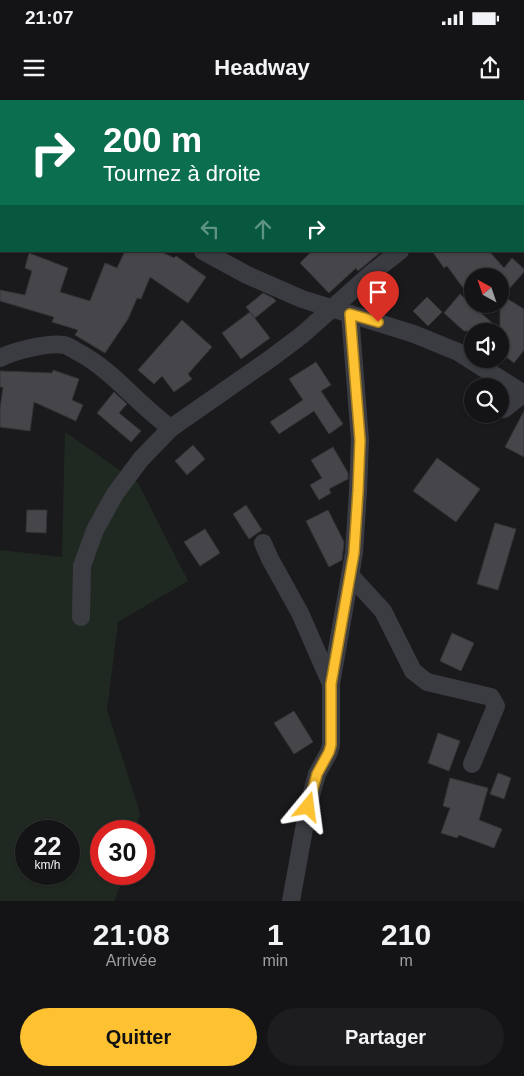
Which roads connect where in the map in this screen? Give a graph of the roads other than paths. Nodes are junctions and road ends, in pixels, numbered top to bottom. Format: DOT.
graph roads {
  1 [pos="205,252"];
  2 [pos="399,252"];
  3 [pos="332,309"];
  4 [pos="350,314"];
  5 [pos="0,358"];
  6 [pos="524,394"];
  7 [pos="509,405"];
  8 [pos="171,428"];
  9 [pos="263,543"];
  10 [pos="350,575"];
  11 [pos="81,617"];
  12 [pos="331,684"];
  13 [pos="472,764"];
  14 [pos="291,901"];
  1 -- 3 [label="street"];
  2 -- 3 [label="street"];
  3 -- 4 [label="street"];
  3 -- 8 [label="street"];
  4 -- 6 [label="street"];
  4 -- 10 [label="street"];
  5 -- 8 [label="street"];
  6 -- 7 [label="street"];
  8 -- 11 [label="street"];
  9 -- 12 [label="street"];
  10 -- 12 [label="street"];
  10 -- 13 [label="street"];
  12 -- 14 [label="street"];
}
